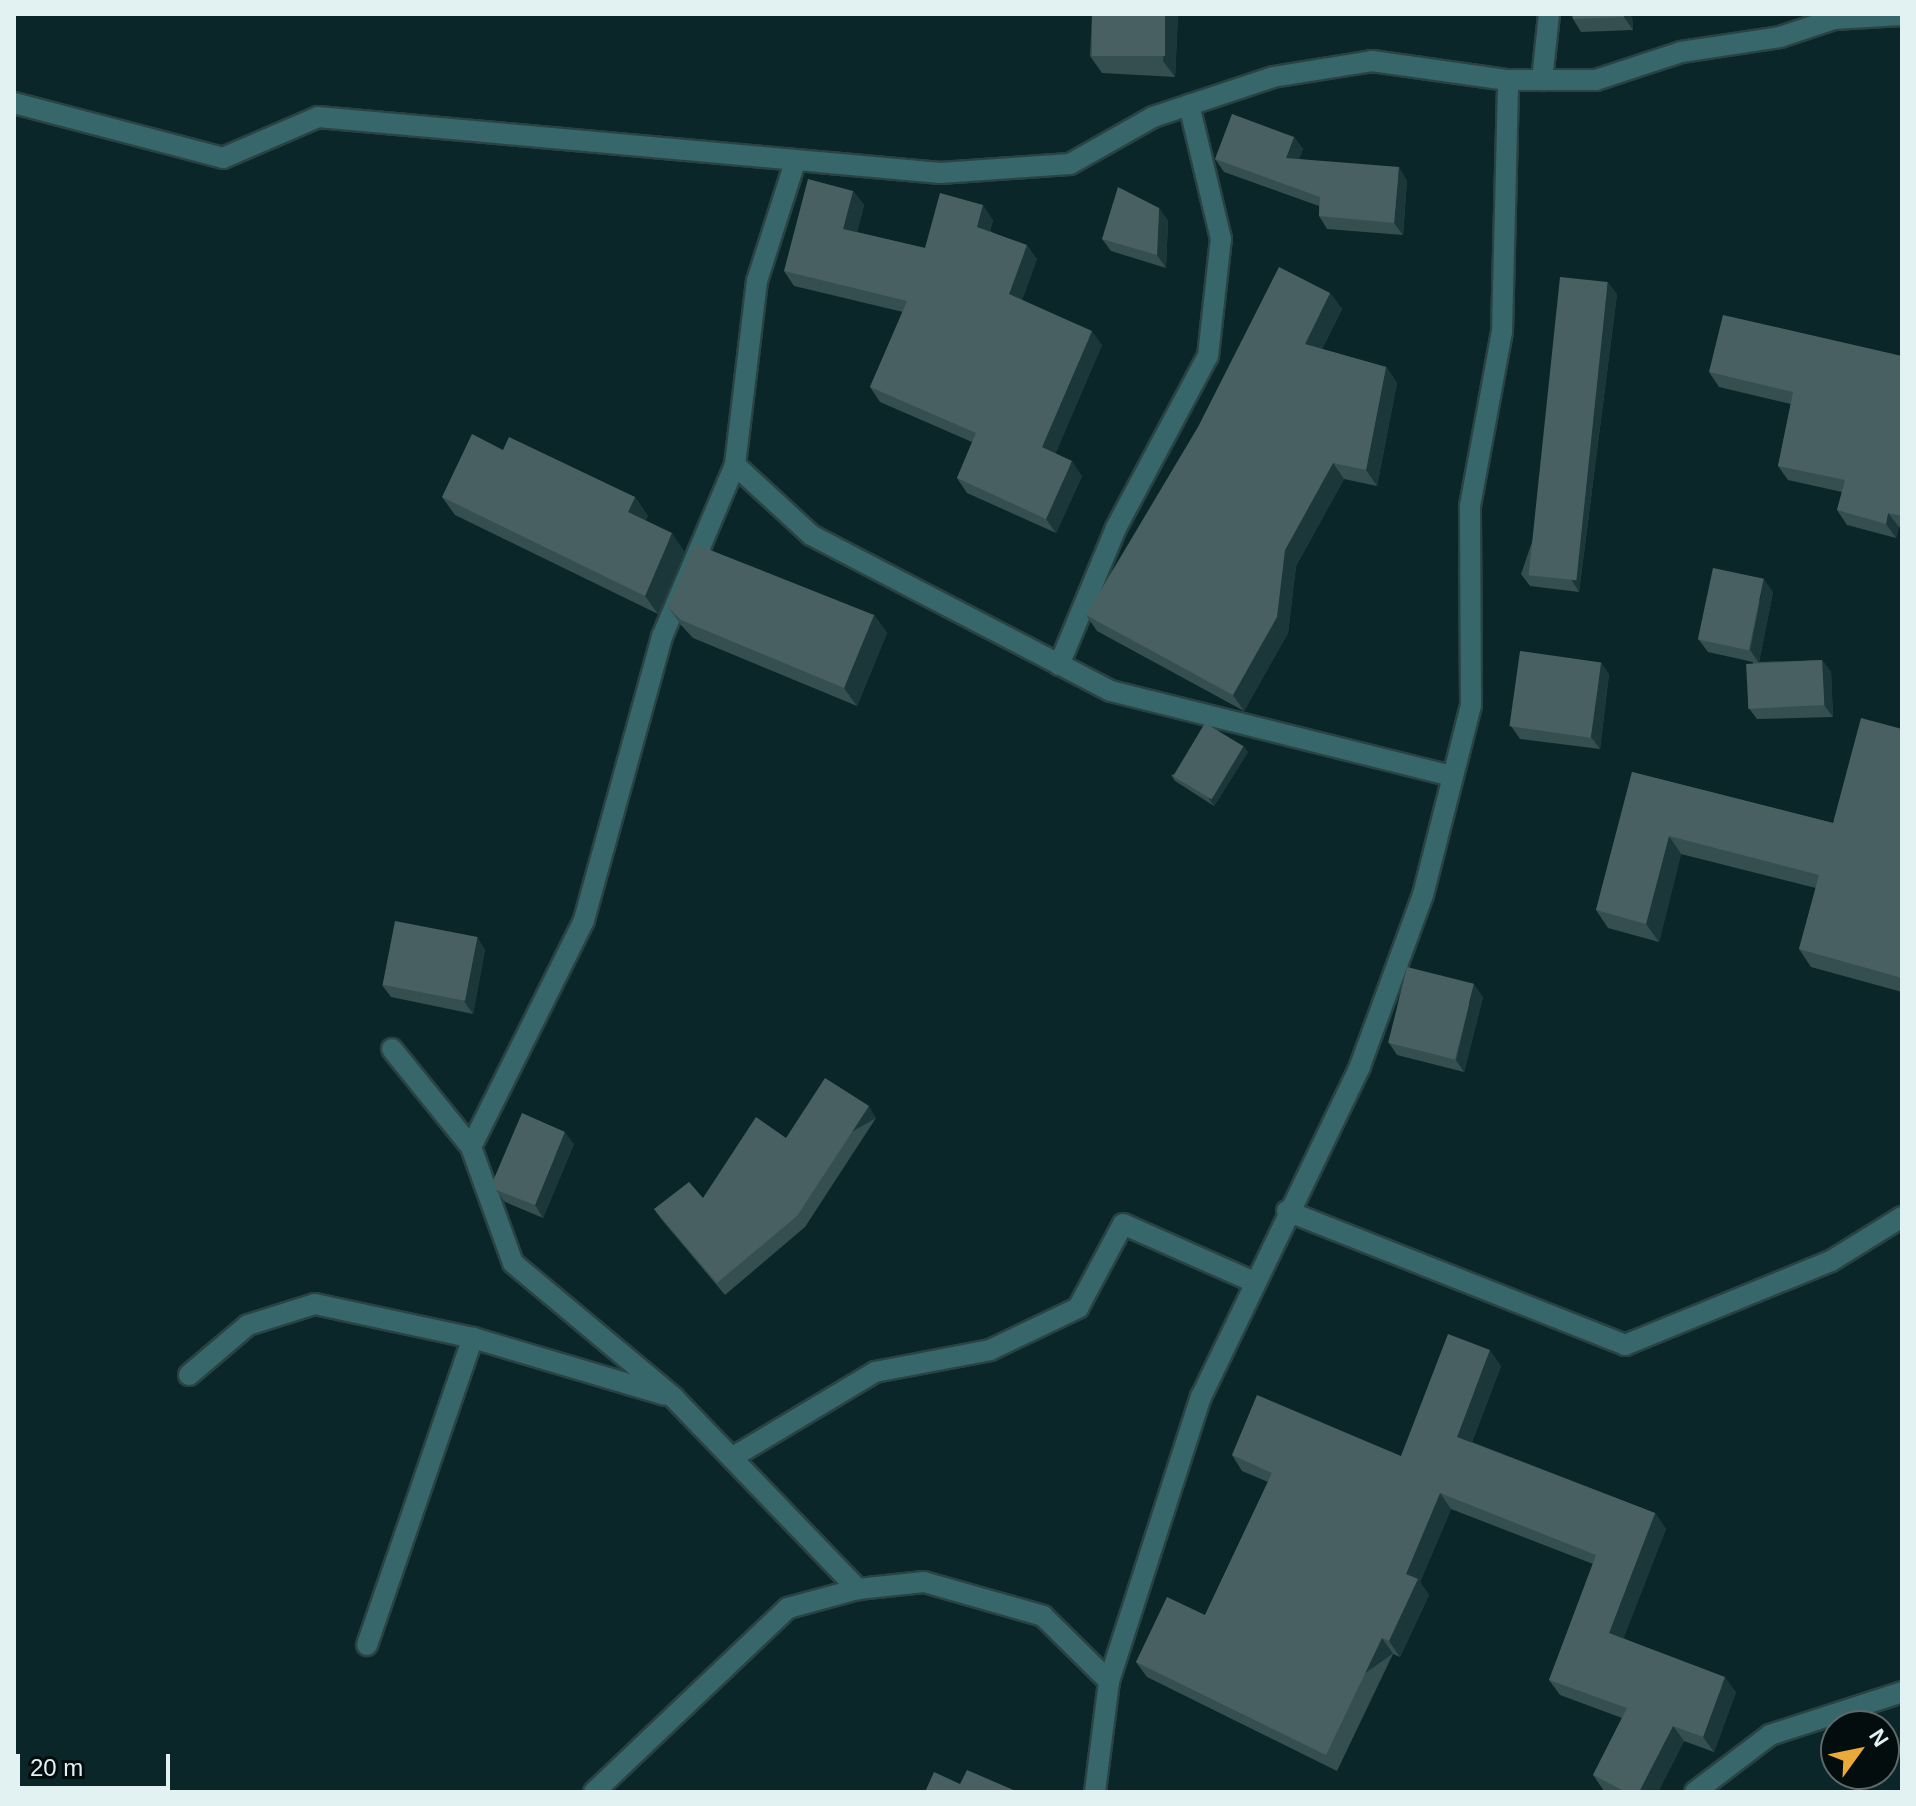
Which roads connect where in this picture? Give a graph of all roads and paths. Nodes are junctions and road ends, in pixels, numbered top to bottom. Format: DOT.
graph roads {
  1 [pos="1549,14"];
  2 [pos="1902,15"];
  3 [pos="1508,80"];
  4 [pos="1542,80"];
  5 [pos="14,103"];
  6 [pos="1189,105"];
  7 [pos="795,162"];
  8 [pos="735,465"];
  9 [pos="1059,665"];
  10 [pos="1452,776"];
  11 [pos="392,1049"];
  12 [pos="471,1147"];
  13 [pos="1287,1211"];
  14 [pos="1902,1217"];
  15 [pos="1254,1282"];
  16 [pos="473,1338"];
  17 [pos="189,1375"];
  18 [pos="673,1397"];
  19 [pos="733,1457"];
  20 [pos="858,1589"];
  21 [pos="367,1645"];
  22 [pos="1109,1681"];
  23 [pos="1902,1692"];
  24 [pos="594,1792"];
  25 [pos="1095,1792"];
  26 [pos="1695,1792"];
  1 -- 4 [label="street"];
  2 -- 4 [label="street"];
  3 -- 4 [label="street"];
  3 -- 6 [label="street"];
  3 -- 10 [label="street"];
  5 -- 7 [label="street"];
  6 -- 7 [label="street"];
  6 -- 9 [label="street"];
  7 -- 8 [label="street"];
  8 -- 9 [label="street"];
  8 -- 12 [label="street"];
  9 -- 10 [label="street"];
  10 -- 13 [label="street"];
  11 -- 12 [label="street"];
  12 -- 18 [label="street"];
  13 -- 14 [label="street"];
  13 -- 15 [label="street"];
  15 -- 19 [label="street"];
  15 -- 22 [label="street"];
  16 -- 17 [label="street"];
  16 -- 18 [label="street"];
  16 -- 21 [label="street"];
  18 -- 19 [label="street"];
  19 -- 20 [label="street"];
  20 -- 22 [label="street"];
  20 -- 24 [label="street"];
  22 -- 25 [label="street"];
  23 -- 26 [label="street"];
}
